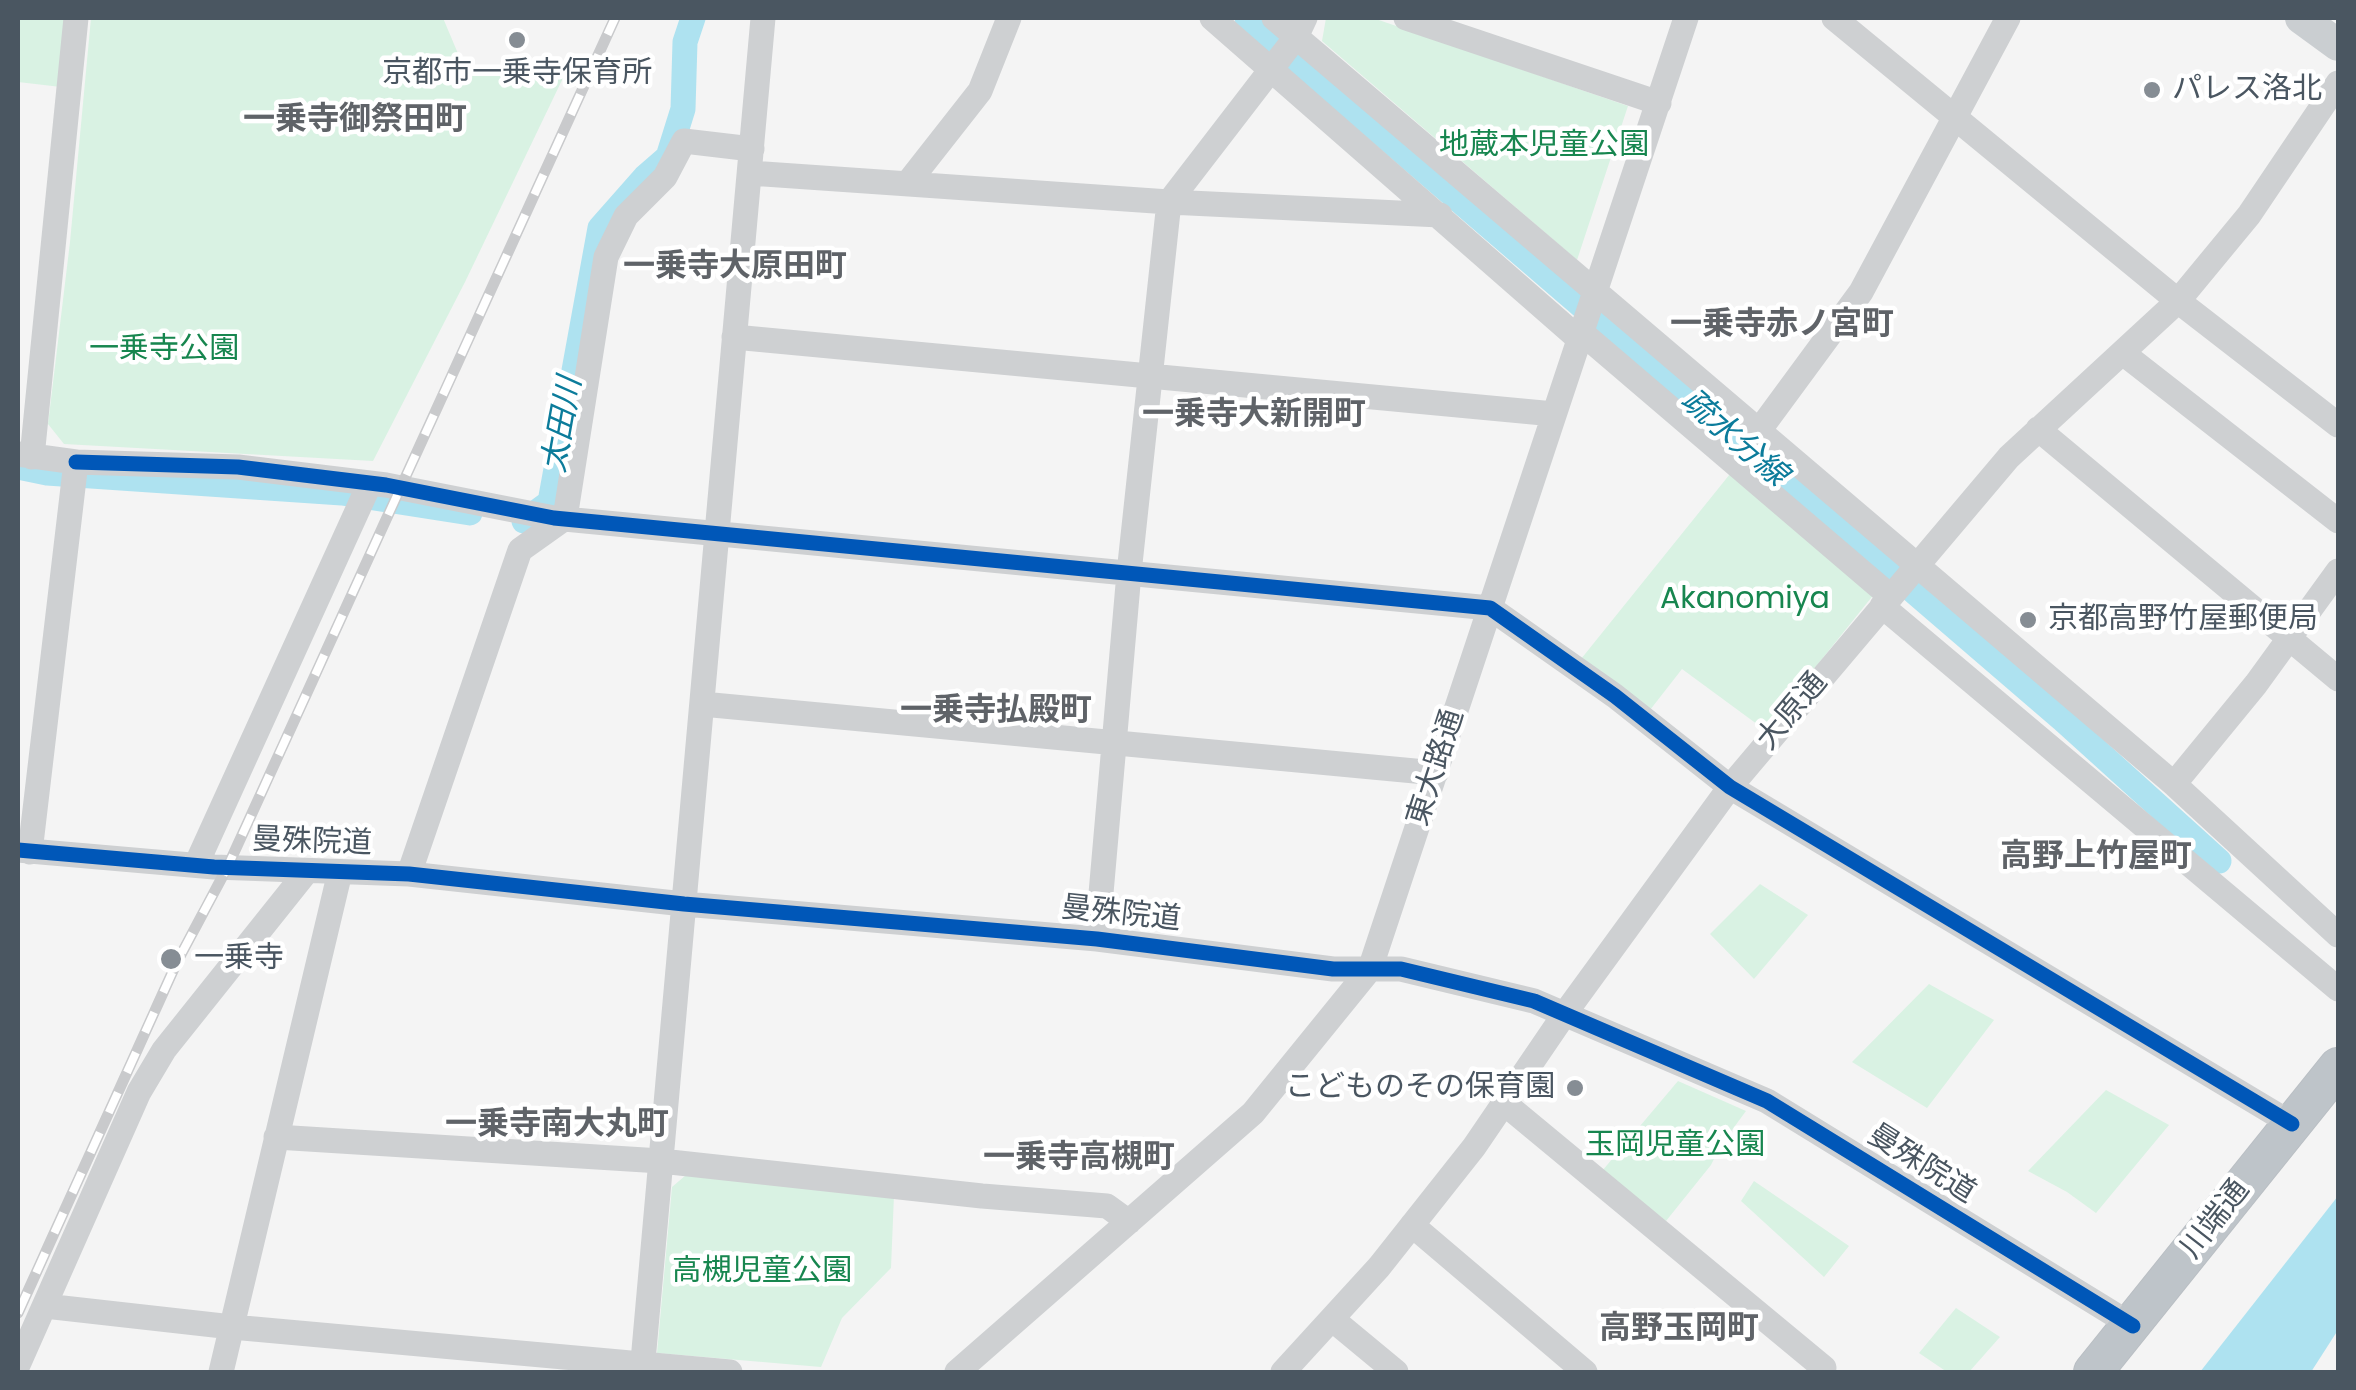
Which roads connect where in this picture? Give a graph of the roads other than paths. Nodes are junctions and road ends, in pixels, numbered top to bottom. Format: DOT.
graph roads {
  1 [pos="76,18"];
  2 [pos="763,18"];
  3 [pos="1009,18"];
  4 [pos="1212,18"];
  5 [pos="1274,18"];
  6 [pos="1406,18"];
  7 [pos="1686,18"];
  8 [pos="1834,18"];
  9 [pos="2008,18"];
  10 [pos="2301,18"];
  11 [pos="1300,27"];
  12 [pos="2338,45"];
  13 [pos="1272,69"];
  14 [pos="2338,83"];
  15 [pos="1659,103"];
  16 [pos="1953,116"];
  17 [pos="751,161"];
  18 [pos="908,184"];
  19 [pos="1169,202"];
  20 [pos="1440,215"];
  21 [pos="2178,301"];
  22 [pos="1585,319"];
  23 [pos="734,338"];
  24 [pos="2124,354"];
  25 [pos="1150,376"];
  26 [pos="1554,414"];
  27 [pos="2338,425"];
  28 [pos="2038,429"];
  29 [pos="1758,432"];
  30 [pos="25,455"];
  31 [pos="75,470"];
  32 [pos="364,494"];
  33 [pos="549,516"];
  34 [pos="2338,521"];
  35 [pos="718,532"];
  36 [pos="2338,571"];
  37 [pos="1129,573"];
  38 [pos="1897,587"];
  39 [pos="1490,608"];
  40 [pos="2289,640"];
  41 [pos="2338,679"];
  42 [pos="702,704"];
  43 [pos="1114,742"];
  44 [pos="1436,773"];
  45 [pos="2174,784"];
  46 [pos="1730,787"];
  47 [pos="24,851"];
  48 [pos="196,866"];
  49 [pos="307,870"];
  50 [pos="340,872"];
  51 [pos="408,874"];
  52 [pos="684,904"];
  53 [pos="2338,935"];
  54 [pos="1098,938"];
  55 [pos="1370,969"];
  56 [pos="2338,989"];
  57 [pos="1566,1012"];
  58 [pos="2338,1066"];
  59 [pos="1504,1103"];
  60 [pos="2292,1124"];
  61 [pos="276,1138"];
  62 [pos="661,1161"];
  63 [pos="1129,1222"];
  64 [pos="1412,1225"];
  65 [pos="44,1306"];
  66 [pos="1332,1318"];
  67 [pos="2133,1326"];
  68 [pos="232,1327"];
  69 [pos="18,1365"];
  70 [pos="1824,1368"];
  71 [pos="642,1369"];
  72 [pos="221,1372"];
  73 [pos="730,1372"];
  74 [pos="957,1372"];
  75 [pos="1283,1372"];
  76 [pos="1396,1372"];
  77 [pos="1586,1372"];
  78 [pos="2093,1372"];
  1 -- 30 [label="street"];
  2 -- 17 [label="street"];
  3 -- 18 [label="street"];
  4 -- 13 [label="street"];
  5 -- 11 [label="street"];
  6 -- 15 [label="street"];
  7 -- 15 [label="street, 東大路通"];
  8 -- 16 [label="street"];
  9 -- 16 [label="street"];
  10 -- 12 [label="main road"];
  11 -- 13 [label="street"];
  11 -- 22 [label="street"];
  13 -- 19 [label="street"];
  13 -- 20 [label="street"];
  14 -- 21 [label="street, 大原通"];
  15 -- 22 [label="street, 東大路通"];
  16 -- 21 [label="street"];
  16 -- 29 [label="street"];
  17 -- 18 [label="street"];
  17 -- 23 [label="street"];
  17 -- 33 [label="street"];
  18 -- 19 [label="street"];
  19 -- 20 [label="street"];
  19 -- 25 [label="street"];
  20 -- 22 [label="street"];
  21 -- 24 [label="street, 大原通"];
  21 -- 27 [label="street"];
  22 -- 26 [label="street, 東大路通"];
  22 -- 29 [label="street"];
  22 -- 38 [label="street"];
  23 -- 25 [label="street"];
  23 -- 35 [label="street"];
  24 -- 28 [label="street, 大原通"];
  24 -- 34 [label="street"];
  25 -- 26 [label="street"];
  25 -- 37 [label="street"];
  26 -- 39 [label="street, 東大路通"];
  28 -- 38 [label="street, 大原通"];
  28 -- 40 [label="street"];
  29 -- 38 [label="street"];
  30 -- 31 [label="street"];
  31 -- 32 [label="street"];
  31 -- 47 [label="street"];
  32 -- 33 [label="street"];
  32 -- 48 [label="street"];
  33 -- 35 [label="street"];
  33 -- 51 [label="street"];
  35 -- 37 [label="street"];
  35 -- 42 [label="street"];
  36 -- 40 [label="street"];
  37 -- 39 [label="street"];
  37 -- 43 [label="street"];
  38 -- 45 [label="street"];
  38 -- 46 [label="street, 大原通"];
  38 -- 56 [label="street"];
  39 -- 44 [label="street, 東大路通"];
  39 -- 46 [label="street"];
  40 -- 41 [label="street"];
  40 -- 45 [label="street"];
  42 -- 43 [label="street"];
  42 -- 52 [label="street"];
  43 -- 44 [label="street"];
  43 -- 54 [label="street"];
  44 -- 55 [label="street, 東大路通"];
  45 -- 53 [label="street"];
  46 -- 57 [label="street, 大原通"];
  46 -- 60 [label="street"];
  47 -- 48 [label="street, 曼殊院道"];
  48 -- 49 [label="street, 曼殊院道"];
  49 -- 50 [label="street, 曼殊院道"];
  49 -- 65 [label="street"];
  50 -- 51 [label="street, 曼殊院道"];
  50 -- 61 [label="street"];
  51 -- 52 [label="street, 曼殊院道"];
  52 -- 54 [label="street, 曼殊院道"];
  52 -- 62 [label="street"];
  54 -- 55 [label="street, 曼殊院道"];
  55 -- 57 [label="street, 曼殊院道"];
  55 -- 63 [label="street, 東大路通"];
  57 -- 59 [label="street, 大原通"];
  57 -- 67 [label="street, 曼殊院道"];
  58 -- 60 [label="highway, 川端通"];
  59 -- 64 [label="street, 大原通"];
  59 -- 70 [label="street"];
  60 -- 67 [label="highway, 川端通"];
  61 -- 62 [label="street"];
  61 -- 68 [label="street"];
  62 -- 63 [label="street"];
  62 -- 71 [label="street"];
  63 -- 74 [label="street, 東大路通"];
  64 -- 66 [label="street, 大原通"];
  64 -- 77 [label="street"];
  65 -- 68 [label="street"];
  65 -- 69 [label="street"];
  66 -- 75 [label="street, 大原通"];
  66 -- 76 [label="street"];
  67 -- 78 [label="highway, 川端通"];
  68 -- 71 [label="street"];
  68 -- 72 [label="street"];
  71 -- 73 [label="street"];
}
